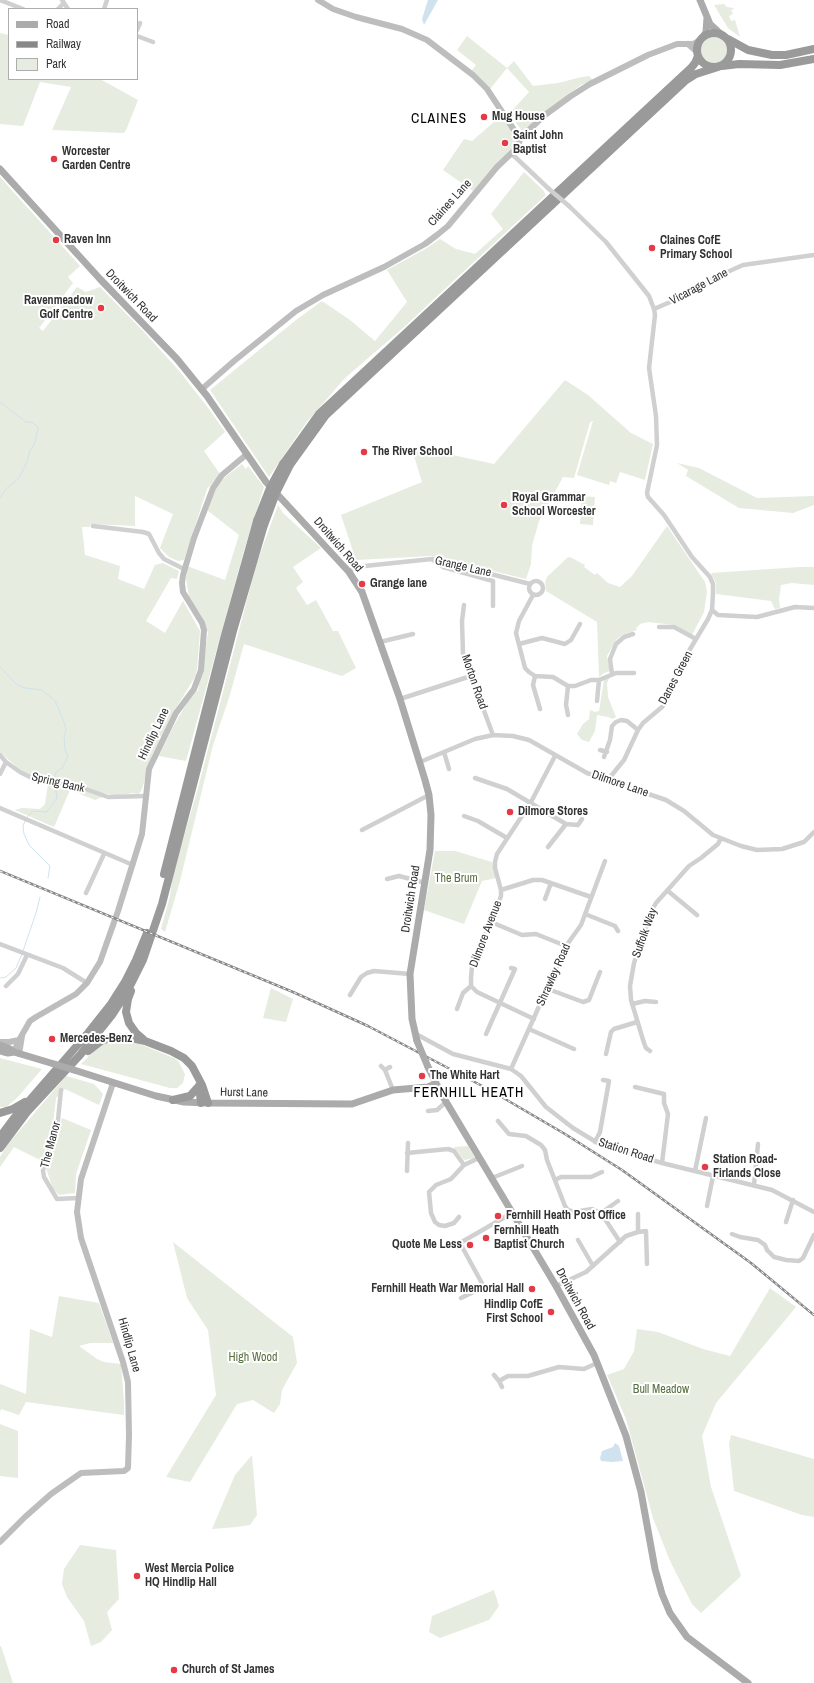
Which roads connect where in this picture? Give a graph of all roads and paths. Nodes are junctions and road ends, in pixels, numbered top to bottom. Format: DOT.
graph roads {
  1 [pos="0,0"];
  2 [pos="318,0"];
  3 [pos="700,0"];
  4 [pos="20,8"];
  5 [pos="707,18"];
  6 [pos="140,23"];
  7 [pos="138,28"];
  8 [pos="138,36"];
  9 [pos="725,37"];
  10 [pos="701,39"];
  11 [pos="153,42"];
  12 [pos="688,44"];
  13 [pos="814,49"];
  14 [pos="697,54"];
  15 [pos="814,59"];
  16 [pos="719,67"];
  17 [pos="520,139"];
  18 [pos="512,154"];
  19 [pos="0,169"];
  20 [pos="814,255"];
  21 [pos="654,310"];
  22 [pos="202,390"];
  23 [pos="247,454"];
  24 [pos="286,465"];
  25 [pos="260,523"];
  26 [pos="93,526"];
  27 [pos="432,559"];
  28 [pos="184,569"];
  29 [pos="349,572"];
  30 [pos="530,584"];
  31 [pos="533,595"];
  32 [pos="464,605"];
  33 [pos="493,606"];
  34 [pos="814,608"];
  35 [pos="712,610"];
  36 [pos="718,615"];
  37 [pos="708,619"];
  38 [pos="580,624"];
  39 [pos="659,627"];
  40 [pos="413,634"];
  41 [pos="633,634"];
  42 [pos="696,639"];
  43 [pos="380,642"];
  44 [pos="519,644"];
  45 [pos="634,673"];
  46 [pos="612,674"];
  47 [pos="471,676"];
  48 [pos="535,676"];
  49 [pos="599,680"];
  50 [pos="568,686"];
  51 [pos="400,699"];
  52 [pos="597,701"];
  53 [pos="540,709"];
  54 [pos="568,715"];
  55 [pos="638,730"];
  56 [pos="493,735"];
  57 [pos="600,750"];
  58 [pos="444,752"];
  59 [pos="606,752"];
  60 [pos="0,755"];
  61 [pos="555,756"];
  62 [pos="604,757"];
  63 [pos="6,762"];
  64 [pos="420,762"];
  65 [pos="449,769"];
  66 [pos="0,774"];
  67 [pos="475,778"];
  68 [pos="609,781"];
  69 [pos="429,795"];
  70 [pos="146,796"];
  71 [pos="531,802"];
  72 [pos="0,808"];
  73 [pos="464,816"];
  74 [pos="582,819"];
  75 [pos="566,824"];
  76 [pos="362,830"];
  77 [pos="814,832"];
  78 [pos="507,838"];
  79 [pos="721,838"];
  80 [pos="548,847"];
  81 [pos="104,854"];
  82 [pos="605,861"];
  83 [pos="133,865"];
  84 [pos="387,879"];
  85 [pos="551,882"];
  86 [pos="426,883"];
  87 [pos="501,890"];
  88 [pos="668,891"];
  89 [pos="86,893"];
  90 [pos="591,897"];
  91 [pos="545,900"];
  92 [pos="586,914"];
  93 [pos="697,915"];
  94 [pos="491,922"];
  95 [pos="618,931"];
  96 [pos="0,944"];
  97 [pos="566,946"];
  98 [pos="23,953"];
  99 [pos="511,968"];
  100 [pos="600,972"];
  101 [pos="410,974"];
  102 [pos="135,976"];
  103 [pos="87,983"];
  104 [pos="6,986"];
  105 [pos="471,986"];
  106 [pos="548,989"];
  107 [pos="350,995"];
  108 [pos="656,1002"];
  109 [pos="500,1003"];
  110 [pos="632,1004"];
  111 [pos="457,1009"];
  112 [pos="534,1019"];
  113 [pos="637,1022"];
  114 [pos="529,1029"];
  115 [pos="486,1034"];
  116 [pos="20,1038"];
  117 [pos="417,1038"];
  118 [pos="145,1041"];
  119 [pos="0,1042"];
  120 [pos="0,1045"];
  121 [pos="574,1049"];
  122 [pos="0,1051"];
  123 [pos="608,1051"];
  124 [pos="648,1051"];
  125 [pos="17,1053"];
  126 [pos="80,1055"];
  127 [pos="381,1066"];
  128 [pos="390,1067"];
  129 [pos="511,1069"];
  130 [pos="385,1070"];
  131 [pos="603,1080"];
  132 [pos="199,1083"];
  133 [pos="113,1084"];
  134 [pos="435,1084"];
  135 [pos="636,1087"];
  136 [pos="61,1090"];
  137 [pos="393,1090"];
  138 [pos="32,1097"];
  139 [pos="173,1100"];
  140 [pos="446,1102"];
  141 [pos="204,1103"];
  142 [pos="428,1111"];
  143 [pos="0,1113"];
  144 [pos="706,1118"];
  145 [pos="498,1121"];
  146 [pos="0,1137"];
  147 [pos="408,1142"];
  148 [pos="595,1142"];
  149 [pos="758,1144"];
  150 [pos="0,1148"];
  151 [pos="407,1153"];
  152 [pos="479,1158"];
  153 [pos="662,1163"];
  154 [pos="464,1166"];
  155 [pos="522,1166"];
  156 [pos="407,1171"];
  157 [pos="695,1171"];
  158 [pos="602,1172"];
  159 [pos="713,1176"];
  160 [pos="492,1178"];
  161 [pos="555,1180"];
  162 [pos="754,1185"];
  163 [pos="78,1198"];
  164 [pos="794,1200"];
  165 [pos="618,1201"];
  166 [pos="707,1206"];
  167 [pos="601,1212"];
  168 [pos="814,1212"];
  169 [pos="512,1213"];
  170 [pos="638,1214"];
  171 [pos="459,1217"];
  172 [pos="786,1222"];
  173 [pos="638,1232"];
  174 [pos="732,1234"];
  175 [pos="814,1235"];
  176 [pos="578,1240"];
  177 [pos="620,1242"];
  178 [pos="648,1264"];
  179 [pos="593,1266"];
  180 [pos="556,1286"];
  181 [pos="484,1288"];
  182 [pos="500,1288"];
  183 [pos="461,1298"];
  184 [pos="597,1363"];
  185 [pos="494,1375"];
  186 [pos="500,1381"];
  187 [pos="502,1387"];
  188 [pos="0,1542"];
  189 [pos="748,1683"];
  1 -- 4 [label="street"];
  2 -- 17 [label="street"];
  3 -- 5 [label="main road"];
  5 -- 9 [label="main road"];
  5 -- 10 [label="main road"];
  6 -- 7 [label="street"];
  8 -- 11 [label="street"];
  9 -- 10 [label="highway"];
  9 -- 13 [label="highway"];
  9 -- 16 [label="highway"];
  10 -- 12 [label="street, Claines Lane"];
  10 -- 14 [label="highway"];
  12 -- 14 [label="street"];
  12 -- 17 [label="street, Claines Lane"];
  14 -- 16 [label="highway"];
  14 -- 24 [label="highway"];
  15 -- 16 [label="highway"];
  16 -- 24 [label="highway"];
  17 -- 18 [label="street, Claines Lane"];
  18 -- 21 [label="street, bridge"];
  18 -- 22 [label="street, Claines Lane"];
  19 -- 22 [label="main road, Droitwich Road"];
  20 -- 21 [label="street, Vicarage Lane"];
  21 -- 35 [label="street, Danes Green"];
  22 -- 23 [label="main road, Droitwich Road"];
  23 -- 28 [label="street, Hindlip Lane"];
  23 -- 29 [label="main road, Droitwich Road"];
  24 -- 25 [label="highway, bridge"];
  25 -- 102 [label="highway"];
  25 -- 138 [label="highway"];
  26 -- 28 [label="street"];
  27 -- 29 [label="street, Grange Lane"];
  27 -- 30 [label="street, Grange Lane"];
  27 -- 33 [label="street"];
  28 -- 70 [label="street, Hindlip Lane"];
  29 -- 43 [label="main road, Droitwich Road"];
  30 -- 31 [label="street"];
  30 -- 31 [label="street"];
  31 -- 44 [label="street"];
  32 -- 47 [label="street, Morton Road"];
  34 -- 36 [label="street"];
  35 -- 36 [label="street"];
  35 -- 37 [label="street, Danes Green"];
  36 -- 37 [label="street"];
  37 -- 42 [label="street, Danes Green"];
  38 -- 44 [label="street"];
  39 -- 42 [label="street"];
  40 -- 43 [label="street"];
  41 -- 46 [label="street"];
  42 -- 55 [label="street, Danes Green"];
  43 -- 51 [label="main road, Droitwich Road"];
  44 -- 48 [label="street"];
  45 -- 46 [label="street"];
  46 -- 49 [label="street"];
  47 -- 51 [label="street"];
  47 -- 56 [label="street, Morton Road"];
  48 -- 50 [label="street"];
  48 -- 53 [label="street"];
  49 -- 50 [label="street"];
  49 -- 52 [label="street"];
  50 -- 54 [label="street"];
  51 -- 64 [label="main road, Droitwich Road"];
  55 -- 59 [label="street"];
  55 -- 68 [label="street, Danes Green"];
  56 -- 58 [label="street, Dilmore Lane"];
  56 -- 61 [label="street, Dilmore Lane"];
  57 -- 59 [label="street"];
  58 -- 64 [label="street, Dilmore Lane"];
  58 -- 65 [label="street"];
  59 -- 62 [label="street"];
  60 -- 63 [label="street, Spring Bank"];
  61 -- 68 [label="street, Dilmore Lane"];
  61 -- 71 [label="street, Dilmore Avenue"];
  63 -- 66 [label="street"];
  63 -- 70 [label="street, Spring Bank"];
  64 -- 69 [label="main road, Droitwich Road"];
  67 -- 71 [label="street"];
  68 -- 79 [label="street, Dilmore Lane"];
  69 -- 76 [label="street"];
  69 -- 86 [label="main road, Droitwich Road"];
  70 -- 83 [label="street, Hindlip Lane"];
  71 -- 75 [label="street"];
  71 -- 78 [label="street, Dilmore Avenue"];
  72 -- 81 [label="street"];
  73 -- 78 [label="street"];
  74 -- 75 [label="street"];
  75 -- 80 [label="street"];
  77 -- 79 [label="street, Dilmore Lane"];
  78 -- 87 [label="street, Dilmore Avenue"];
  79 -- 88 [label="street, Suffolk Way"];
  81 -- 83 [label="street"];
  81 -- 89 [label="street"];
  82 -- 90 [label="street, Shrawley Road"];
  83 -- 103 [label="street, Hindlip Lane"];
  84 -- 86 [label="street"];
  85 -- 87 [label="street"];
  85 -- 90 [label="street"];
  85 -- 91 [label="street"];
  86 -- 101 [label="main road, Droitwich Road"];
  87 -- 94 [label="street, Dilmore Avenue"];
  88 -- 93 [label="street"];
  88 -- 110 [label="street, Suffolk Way"];
  90 -- 92 [label="street, Shrawley Road"];
  92 -- 95 [label="street"];
  92 -- 97 [label="street, Shrawley Road"];
  94 -- 97 [label="street"];
  94 -- 105 [label="street, Dilmore Avenue"];
  96 -- 98 [label="street"];
  97 -- 106 [label="street, Shrawley Road"];
  98 -- 103 [label="street"];
  98 -- 104 [label="street"];
  99 -- 109 [label="street"];
  100 -- 106 [label="street"];
  101 -- 107 [label="street"];
  101 -- 117 [label="main road, Droitwich Road"];
  102 -- 118 [label="highway"];
  102 -- 126 [label="highway"];
  103 -- 116 [label="street, Hindlip Lane"];
  105 -- 109 [label="street"];
  105 -- 111 [label="street"];
  106 -- 112 [label="street, Shrawley Road"];
  108 -- 110 [label="street"];
  109 -- 112 [label="street"];
  109 -- 115 [label="street"];
  110 -- 113 [label="street, Suffolk Way"];
  112 -- 114 [label="street, Shrawley Road"];
  113 -- 123 [label="street"];
  113 -- 124 [label="street, Suffolk Way"];
  114 -- 121 [label="street"];
  114 -- 129 [label="street, Shrawley Road"];
  116 -- 119 [label="street"];
  116 -- 125 [label="street, Hindlip Lane"];
  117 -- 129 [label="street, Station Road"];
  117 -- 134 [label="main road, Droitwich Road, bridge"];
  118 -- 126 [label="highway"];
  118 -- 132 [label="highway"];
  120 -- 125 [label="main road"];
  122 -- 125 [label="main road"];
  125 -- 133 [label="main road, Hurst Lane, bridge"];
  126 -- 150 [label="highway"];
  127 -- 130 [label="street"];
  128 -- 130 [label="street"];
  129 -- 148 [label="street, Station Road"];
  130 -- 137 [label="street"];
  131 -- 148 [label="street"];
  132 -- 139 [label="highway"];
  132 -- 141 [label="highway"];
  133 -- 139 [label="main road, Hurst Lane"];
  133 -- 163 [label="street, Hindlip Lane"];
  134 -- 137 [label="main road, Hurst Lane"];
  134 -- 140 [label="main road, Droitwich Road"];
  135 -- 153 [label="street"];
  136 -- 163 [label="street, The Manor"];
  137 -- 141 [label="main road, Hurst Lane"];
  138 -- 143 [label="highway"];
  138 -- 146 [label="highway"];
  139 -- 141 [label="main road, Hurst Lane"];
  140 -- 142 [label="street"];
  140 -- 152 [label="main road, Droitwich Road"];
  144 -- 157 [label="street"];
  145 -- 161 [label="street"];
  147 -- 151 [label="street"];
  148 -- 153 [label="street, Station Road"];
  149 -- 162 [label="street"];
  151 -- 154 [label="street"];
  151 -- 156 [label="street"];
  152 -- 154 [label="street"];
  152 -- 160 [label="main road, Droitwich Road"];
  153 -- 157 [label="street, Station Road"];
  154 -- 171 [label="street"];
  155 -- 160 [label="street"];
  157 -- 159 [label="street, Station Road"];
  158 -- 161 [label="street"];
  159 -- 162 [label="street, Station Road"];
  159 -- 166 [label="street"];
  160 -- 169 [label="main road, Droitwich Road"];
  161 -- 167 [label="street"];
  162 -- 164 [label="street, Station Road"];
  163 -- 188 [label="street, Hindlip Lane"];
  164 -- 168 [label="street, Station Road"];
  164 -- 172 [label="street"];
  165 -- 167 [label="street"];
  167 -- 177 [label="street"];
  169 -- 180 [label="main road, Droitwich Road"];
  169 -- 181 [label="street"];
  170 -- 173 [label="street"];
  173 -- 177 [label="street"];
  173 -- 178 [label="street"];
  174 -- 175 [label="street"];
  176 -- 179 [label="street"];
  177 -- 179 [label="street"];
  179 -- 180 [label="street"];
  180 -- 184 [label="main road, Droitwich Road"];
  181 -- 182 [label="street"];
  181 -- 183 [label="street"];
  184 -- 186 [label="street"];
  184 -- 189 [label="main road, Droitwich Road"];
  185 -- 186 [label="street"];
  186 -- 187 [label="street"];
}
